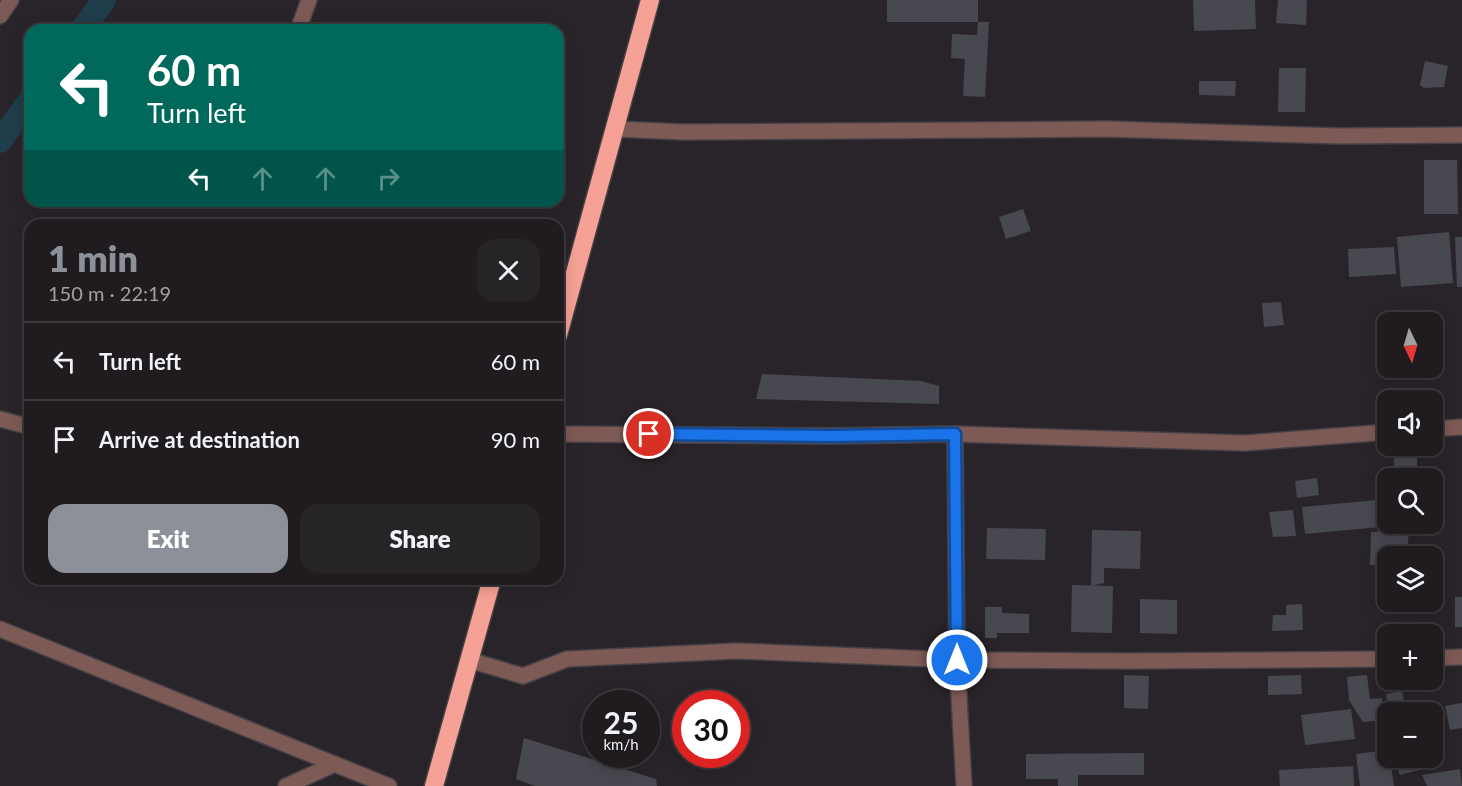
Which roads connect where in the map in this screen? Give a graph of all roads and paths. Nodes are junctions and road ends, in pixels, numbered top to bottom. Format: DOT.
graph roads {
  1 [pos="11,0"];
  2 [pos="309,0"];
  3 [pos="650,0"];
  4 [pos="0,16"];
  5 [pos="300,24"];
  6 [pos="614,129"];
  7 [pos="1462,135"];
  8 [pos="564,313"];
  9 [pos="0,419"];
  10 [pos="24,425"];
  11 [pos="1462,427"];
  12 [pos="1443,428"];
  13 [pos="1377,433"];
  14 [pos="564,434"];
  15 [pos="955,434"];
  16 [pos="490,585"];
  17 [pos="0,629"];
  18 [pos="1462,657"];
  19 [pos="1443,658"];
  20 [pos="1377,659"];
  21 [pos="469,660"];
  22 [pos="957,660"];
  23 [pos="335,764"];
  24 [pos="286,786"];
  25 [pos="389,786"];
  26 [pos="434,786"];
  27 [pos="964,786"];
  1 -- 4 [label="street"];
  2 -- 5 [label="street"];
  3 -- 6 [label="highway"];
  6 -- 7 [label="street"];
  6 -- 8 [label="highway"];
  9 -- 10 [label="street"];
  11 -- 12 [label="street"];
  13 -- 15 [label="street"];
  14 -- 15 [label="street"];
  15 -- 22 [label="street"];
  16 -- 21 [label="highway"];
  17 -- 23 [label="street"];
  18 -- 19 [label="street"];
  20 -- 22 [label="street"];
  21 -- 22 [label="street"];
  21 -- 26 [label="highway"];
  22 -- 27 [label="street"];
  23 -- 24 [label="street"];
  23 -- 25 [label="street"];
}
